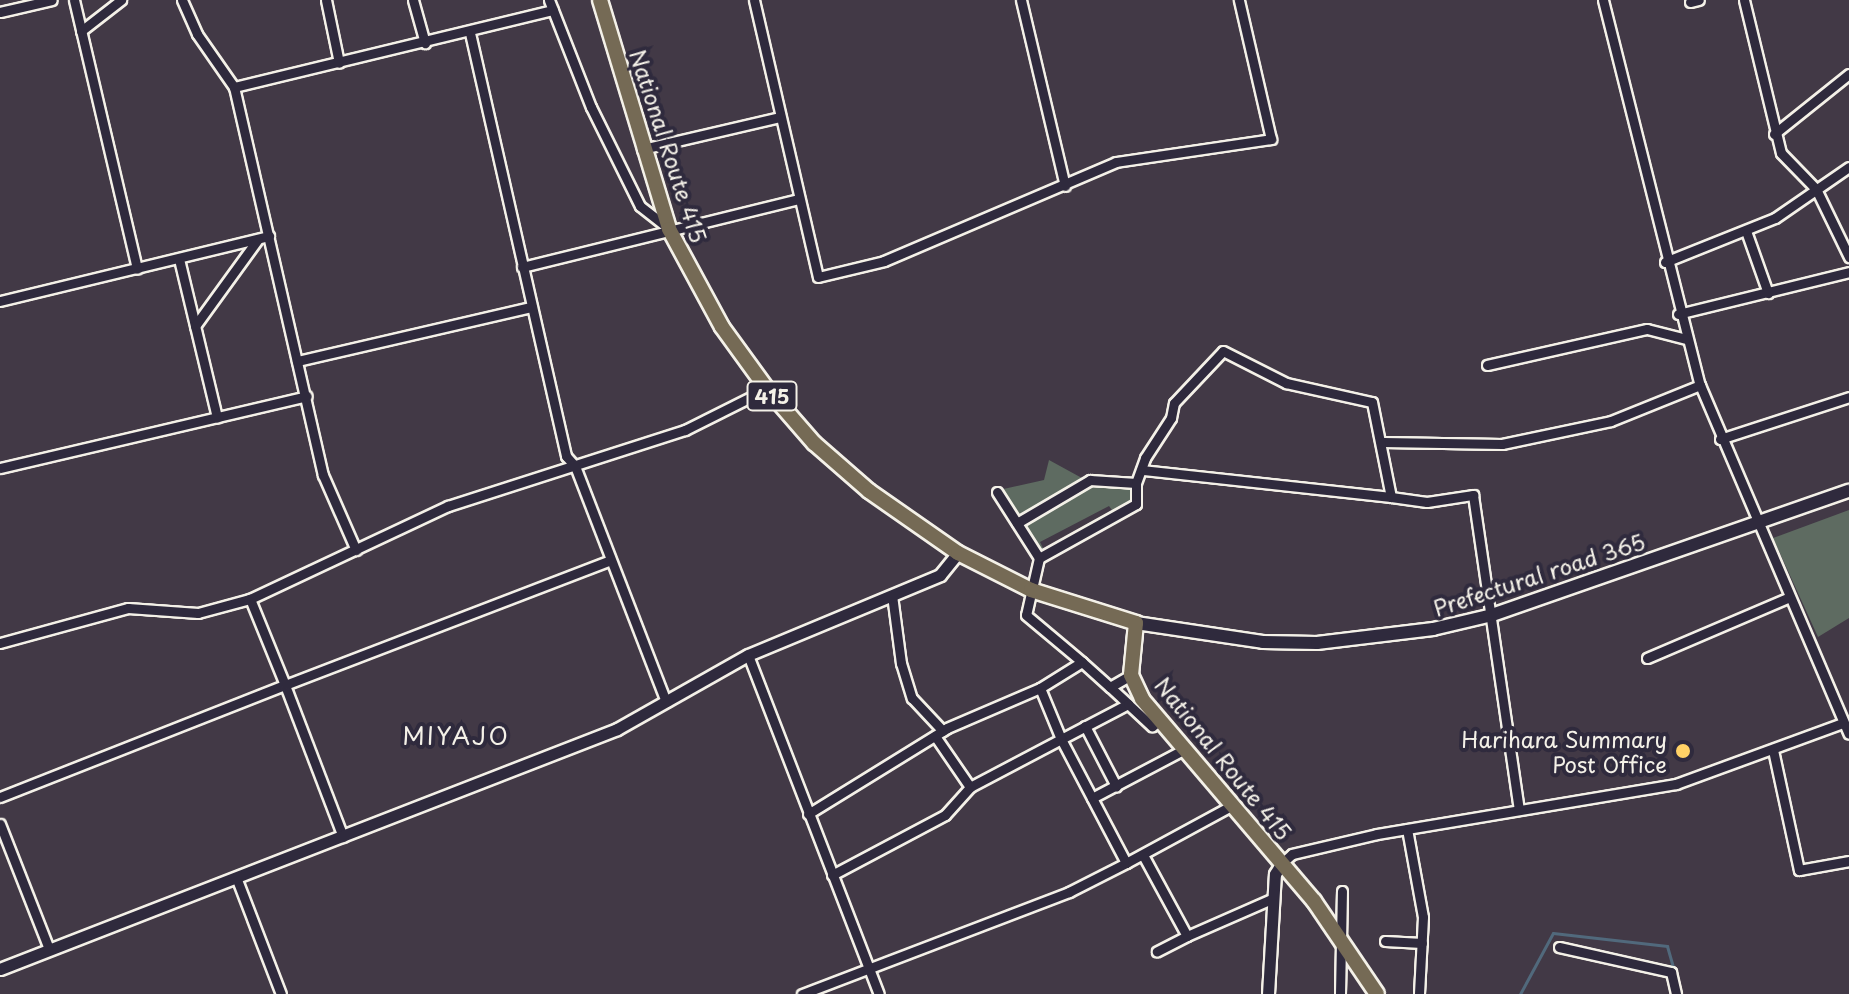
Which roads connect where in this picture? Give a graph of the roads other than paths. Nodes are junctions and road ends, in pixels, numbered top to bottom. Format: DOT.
graph roads {
  1 [pos="52,0"];
  2 [pos="74,0"];
  3 [pos="121,0"];
  4 [pos="182,0"];
  5 [pos="326,0"];
  6 [pos="413,0"];
  7 [pos="600,0"];
  8 [pos="754,0"];
  9 [pos="1021,0"];
  10 [pos="1239,0"];
  11 [pos="1603,0"];
  12 [pos="1744,0"];
  13 [pos="551,5"];
  14 [pos="0,12"];
  15 [pos="81,31"];
  16 [pos="470,33"];
  17 [pos="425,43"];
  18 [pos="339,63"];
  19 [pos="1849,74"];
  20 [pos="234,87"];
  21 [pos="779,117"];
  22 [pos="1774,134"];
  23 [pos="642,149"];
  24 [pos="1849,167"];
  25 [pos="1065,186"];
  26 [pos="1816,189"];
  27 [pos="798,199"];
  28 [pos="669,229"];
  29 [pos="1746,231"];
  30 [pos="269,236"];
  31 [pos="258,239"];
  32 [pos="1849,257"];
  33 [pos="179,259"];
  34 [pos="1665,262"];
  35 [pos="522,267"];
  36 [pos="137,269"];
  37 [pos="1849,272"];
  38 [pos="1768,293"];
  39 [pos="0,301"];
  40 [pos="531,307"];
  41 [pos="1678,314"];
  42 [pos="195,326"];
  43 [pos="1686,339"];
  44 [pos="297,361"];
  45 [pos="1487,365"];
  46 [pos="1700,385"];
  47 [pos="767,389"];
  48 [pos="307,396"];
  49 [pos="1849,397"];
  50 [pos="217,417"];
  51 [pos="1720,439"];
  52 [pos="1383,442"];
  53 [pos="575,466"];
  54 [pos="0,468"];
  55 [pos="1141,470"];
  56 [pos="1136,483"];
  57 [pos="1849,491"];
  58 [pos="997,492"];
  59 [pos="1391,497"];
  60 [pos="1017,523"];
  61 [pos="1757,523"];
  62 [pos="356,550"];
  63 [pos="958,553"];
  64 [pos="1039,558"];
  65 [pos="610,560"];
  66 [pos="1031,590"];
  67 [pos="892,595"];
  68 [pos="1788,598"];
  69 [pos="250,599"];
  70 [pos="1492,615"];
  71 [pos="1136,623"];
  72 [pos="0,643"];
  73 [pos="748,655"];
  74 [pos="1647,658"];
  75 [pos="1082,662"];
  76 [pos="1131,675"];
  77 [pos="285,685"];
  78 [pos="1110,687"];
  79 [pos="1040,688"];
  80 [pos="666,702"];
  81 [pos="1128,704"];
  82 [pos="1160,721"];
  83 [pos="1843,723"];
  84 [pos="1085,726"];
  85 [pos="939,733"];
  86 [pos="1849,734"];
  87 [pos="1061,739"];
  88 [pos="1185,749"];
  89 [pos="1773,750"];
  90 [pos="1116,786"];
  91 [pos="970,787"];
  92 [pos="0,797"];
  93 [pos="1092,798"];
  94 [pos="1233,805"];
  95 [pos="1519,810"];
  96 [pos="808,814"];
  97 [pos="0,824"];
  98 [pos="1407,829"];
  99 [pos="343,837"];
  100 [pos="1143,855"];
  101 [pos="1849,861"];
  102 [pos="1126,863"];
  103 [pos="1282,863"];
  104 [pos="832,875"];
  105 [pos="236,877"];
  106 [pos="1342,891"];
  107 [pos="1274,898"];
  108 [pos="1187,936"];
  109 [pos="1343,939"];
  110 [pos="1385,941"];
  111 [pos="1422,943"];
  112 [pos="1559,947"];
  113 [pos="49,949"];
  114 [pos="1157,951"];
  115 [pos="870,968"];
  116 [pos="0,969"];
  117 [pos="281,994"];
  118 [pos="802,994"];
  119 [pos="879,994"];
  120 [pos="1268,994"];
  121 [pos="1340,994"];
  122 [pos="1377,994"];
  123 [pos="1419,994"];
  124 [pos="1676,994"];
  1 -- 14 [label="street"];
  2 -- 15 [label="street"];
  3 -- 15 [label="street"];
  4 -- 20 [label="street"];
  5 -- 18 [label="street"];
  6 -- 17 [label="street"];
  7 -- 23 [label="highway, National Route 415 / 415"];
  8 -- 21 [label="street"];
  9 -- 25 [label="street"];
  10 -- 25 [label="street"];
  11 -- 34 [label="street"];
  12 -- 22 [label="street"];
  13 -- 16 [label="street"];
  13 -- 28 [label="street"];
  15 -- 36 [label="street"];
  16 -- 17 [label="street"];
  16 -- 35 [label="street"];
  17 -- 18 [label="street"];
  18 -- 20 [label="street"];
  19 -- 22 [label="street"];
  20 -- 30 [label="street"];
  21 -- 23 [label="street"];
  21 -- 27 [label="street"];
  22 -- 26 [label="street"];
  23 -- 28 [label="highway, National Route 415 / 415"];
  24 -- 26 [label="street"];
  25 -- 27 [label="street"];
  26 -- 29 [label="street"];
  26 -- 32 [label="street"];
  27 -- 28 [label="street"];
  28 -- 35 [label="street"];
  28 -- 47 [label="highway, National Route 415 / 415"];
  29 -- 34 [label="street"];
  29 -- 38 [label="street"];
  30 -- 31 [label="street"];
  30 -- 44 [label="street"];
  31 -- 33 [label="street"];
  31 -- 42 [label="street"];
  33 -- 36 [label="street"];
  33 -- 42 [label="street"];
  34 -- 41 [label="street"];
  35 -- 40 [label="street"];
  36 -- 39 [label="street"];
  37 -- 38 [label="street"];
  38 -- 41 [label="street"];
  40 -- 44 [label="street"];
  40 -- 53 [label="street"];
  41 -- 43 [label="street"];
  42 -- 50 [label="street"];
  43 -- 45 [label="street"];
  43 -- 46 [label="street"];
  44 -- 48 [label="street"];
  46 -- 51 [label="street"];
  46 -- 52 [label="street"];
  47 -- 53 [label="street"];
  47 -- 63 [label="highway, National Route 415 / 415"];
  48 -- 50 [label="street"];
  48 -- 62 [label="street"];
  49 -- 51 [label="street"];
  50 -- 54 [label="street"];
  51 -- 61 [label="street"];
  52 -- 55 [label="street"];
  52 -- 59 [label="street"];
  53 -- 62 [label="street"];
  53 -- 65 [label="street"];
  55 -- 56 [label="street"];
  55 -- 59 [label="street"];
  56 -- 60 [label="street"];
  56 -- 64 [label="street"];
  57 -- 61 [label="main road, Prefectural road 365"];
  58 -- 60 [label="street"];
  59 -- 70 [label="street"];
  60 -- 64 [label="street"];
  61 -- 68 [label="street"];
  61 -- 70 [label="main road, Prefectural road 365"];
  62 -- 69 [label="street"];
  63 -- 66 [label="highway, National Route 415 / 415"];
  63 -- 67 [label="street"];
  64 -- 66 [label="street"];
  65 -- 77 [label="street"];
  65 -- 80 [label="street"];
  66 -- 71 [label="highway, National Route 415 / 415"];
  66 -- 75 [label="street"];
  67 -- 73 [label="street"];
  67 -- 85 [label="street"];
  68 -- 74 [label="street"];
  68 -- 83 [label="street"];
  69 -- 72 [label="street"];
  69 -- 77 [label="street"];
  70 -- 71 [label="main road, Prefectural road 365"];
  70 -- 95 [label="street"];
  71 -- 76 [label="highway, National Route 415"];
  73 -- 80 [label="street"];
  73 -- 96 [label="street"];
  75 -- 78 [label="street"];
  75 -- 79 [label="street"];
  76 -- 78 [label="street"];
  76 -- 82 [label="highway, National Route 415"];
  77 -- 92 [label="street"];
  77 -- 99 [label="street"];
  78 -- 81 [label="street"];
  79 -- 85 [label="street"];
  79 -- 87 [label="street"];
  80 -- 99 [label="street"];
  81 -- 82 [label="street"];
  81 -- 84 [label="street"];
  82 -- 88 [label="highway, National Route 415"];
  83 -- 86 [label="street"];
  83 -- 89 [label="street"];
  84 -- 87 [label="street"];
  84 -- 90 [label="street"];
  85 -- 91 [label="street"];
  85 -- 96 [label="street"];
  87 -- 91 [label="street"];
  87 -- 93 [label="street"];
  88 -- 90 [label="street"];
  88 -- 94 [label="highway, National Route 415"];
  89 -- 95 [label="street"];
  89 -- 101 [label="street"];
  90 -- 93 [label="street"];
  91 -- 104 [label="street"];
  93 -- 102 [label="street"];
  94 -- 100 [label="street"];
  94 -- 103 [label="highway, National Route 415"];
  95 -- 98 [label="street"];
  96 -- 104 [label="street"];
  97 -- 113 [label="street"];
  98 -- 103 [label="street"];
  98 -- 111 [label="street"];
  99 -- 105 [label="street"];
  100 -- 102 [label="street"];
  100 -- 108 [label="street"];
  102 -- 115 [label="street"];
  103 -- 107 [label="street"];
  103 -- 109 [label="highway, National Route 415"];
  104 -- 115 [label="street"];
  105 -- 113 [label="street"];
  105 -- 117 [label="street"];
  106 -- 109 [label="street"];
  107 -- 108 [label="street"];
  107 -- 120 [label="street"];
  108 -- 114 [label="street"];
  109 -- 121 [label="street"];
  109 -- 122 [label="highway, National Route 415"];
  110 -- 111 [label="street"];
  111 -- 123 [label="street"];
  112 -- 124 [label="street"];
  113 -- 116 [label="street"];
  115 -- 118 [label="street"];
  115 -- 119 [label="street"];
}
